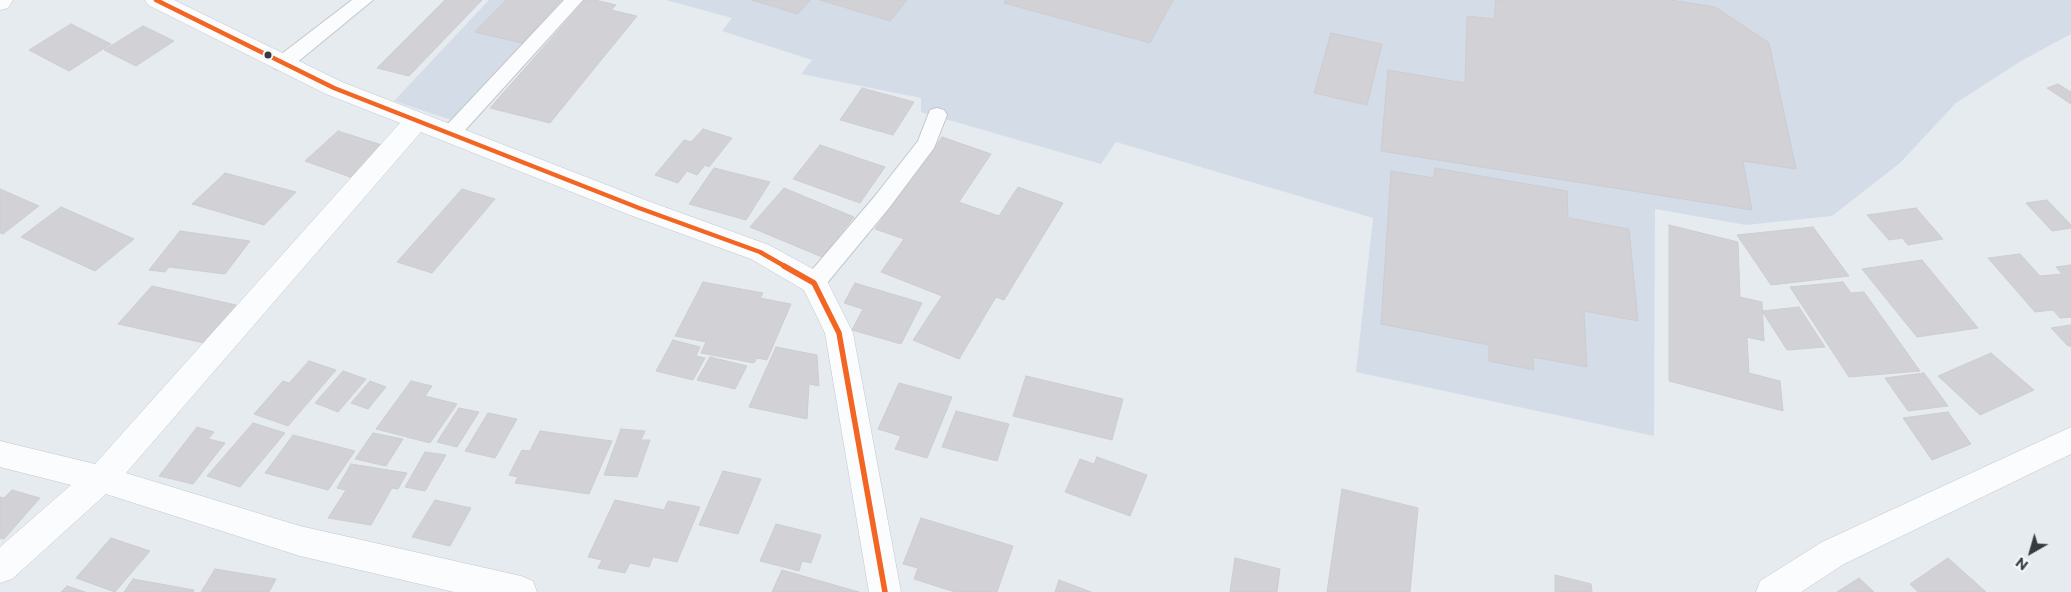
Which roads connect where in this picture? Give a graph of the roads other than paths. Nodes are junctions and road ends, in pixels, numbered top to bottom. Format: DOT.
graph roads {
  1 [pos="156,0"];
  2 [pos="364,0"];
  3 [pos="574,0"];
  4 [pos="282,64"];
  5 [pos="937,114"];
  6 [pos="416,121"];
  7 [pos="451,133"];
  8 [pos="814,283"];
  9 [pos="2071,440"];
  10 [pos="0,454"];
  11 [pos="101,479"];
  12 [pos="0,568"];
  13 [pos="520,592"];
  14 [pos="885,592"];
  15 [pos="1772,592"];
  1 -- 4 [label="street"];
  2 -- 4 [label="lane"];
  3 -- 7 [label="lane"];
  4 -- 6 [label="street"];
  5 -- 8 [label="lane"];
  6 -- 7 [label="street"];
  6 -- 11 [label="street"];
  7 -- 8 [label="street"];
  8 -- 14 [label="street"];
  9 -- 15 [label="street"];
  10 -- 11 [label="street"];
  11 -- 12 [label="street"];
  11 -- 13 [label="street"];
}
